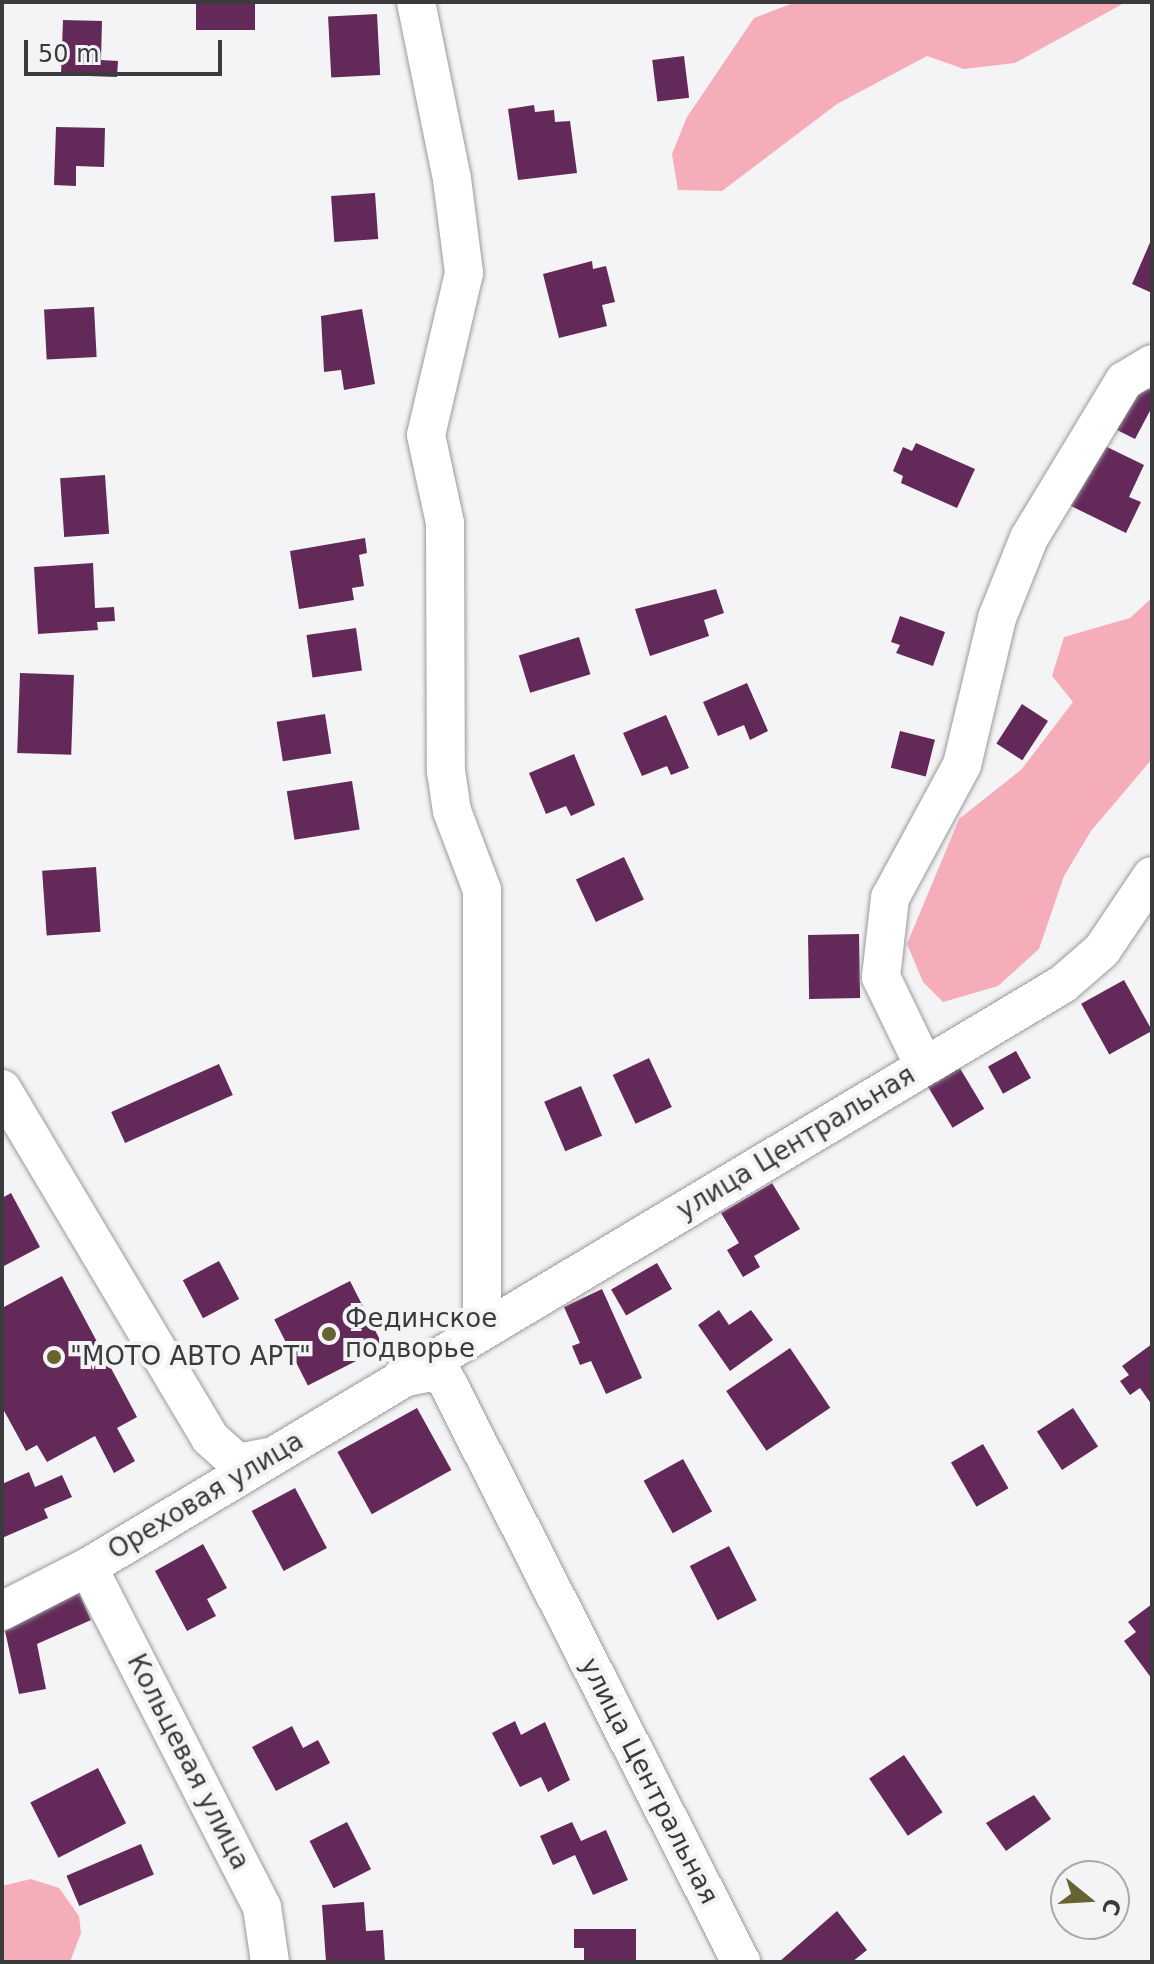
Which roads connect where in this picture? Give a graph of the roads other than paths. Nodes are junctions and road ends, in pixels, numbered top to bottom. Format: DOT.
graph roads {
  1 [pos="416,2"];
  2 [pos="1152,364"];
  3 [pos="1152,876"];
  4 [pos="924,1066"];
  5 [pos="2,1089"];
  6 [pos="482,1330"];
  7 [pos="407,1375"];
  8 [pos="264,1460"];
  9 [pos="88,1567"];
  10 [pos="2,1611"];
  11 [pos="270,1962"];
  12 [pos="741,1962"];
  1 -- 6 [label="street"];
  2 -- 4 [label="street"];
  3 -- 4 [label="street, улица Центральная"];
  4 -- 6 [label="street, улица Центральная"];
  5 -- 8 [label="street"];
  6 -- 7 [label="street, улица Центральная"];
  7 -- 8 [label="street, Ореховая улица"];
  7 -- 12 [label="street, улица Центральная"];
  8 -- 9 [label="street, Ореховая улица"];
  9 -- 10 [label="street, Ореховая улица"];
  9 -- 11 [label="street, Кольцевая улица"];
}
